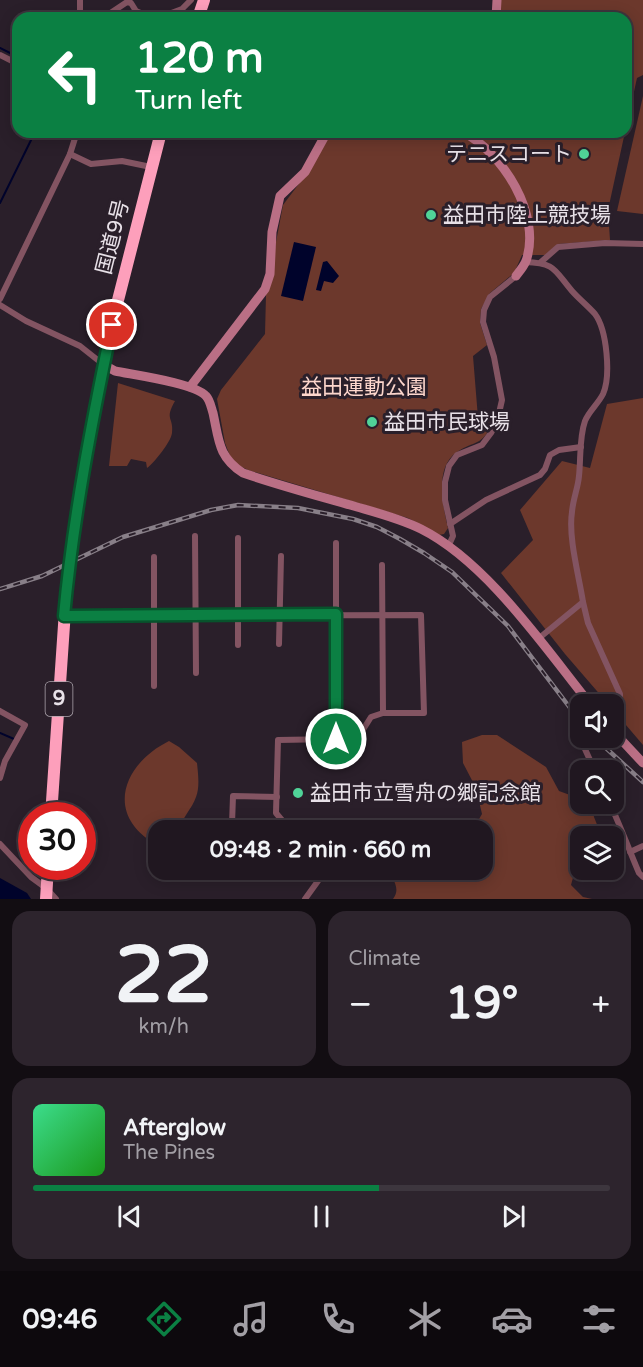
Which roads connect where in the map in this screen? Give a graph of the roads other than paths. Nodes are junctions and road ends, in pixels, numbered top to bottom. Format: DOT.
graph roads {
  1 [pos="191,0"];
  2 [pos="112,12"];
  3 [pos="138,12"];
  4 [pos="174,12"];
  5 [pos="75,138"];
  6 [pos="159,138"];
  7 [pos="324,138"];
  8 [pos="479,138"];
  9 [pos="70,154"];
  10 [pos="151,167"];
  11 [pos="643,244"];
  12 [pos="525,262"];
  13 [pos="541,262"];
  14 [pos="516,276"];
  15 [pos="0,299"];
  16 [pos="0,305"];
  17 [pos="105,365"];
  18 [pos="190,387"];
  19 [pos="581,447"];
  20 [pos="450,524"];
  21 [pos="195,536"];
  22 [pos="237,538"];
  23 [pos="336,543"];
  24 [pos="448,547"];
  25 [pos="281,556"];
  26 [pos="153,557"];
  27 [pos="382,566"];
  28 [pos="583,602"];
  29 [pos="336,614"];
  30 [pos="238,615"];
  31 [pos="280,615"];
  32 [pos="382,615"];
  33 [pos="64,616"];
  34 [pos="155,616"];
  35 [pos="196,616"];
  36 [pos="537,639"];
  37 [pos="279,644"];
  38 [pos="238,645"];
  39 [pos="196,673"];
  40 [pos="154,686"];
  41 [pos="582,694"];
  42 [pos="620,694"];
  43 [pos="0,711"];
  44 [pos="383,713"];
  45 [pos="336,739"];
  46 [pos="624,743"];
  47 [pos="643,763"];
  48 [pos="0,778"];
  49 [pos="277,797"];
  50 [pos="52,802"];
  51 [pos="614,814"];
  52 [pos="232,820"];
  53 [pos="282,820"];
  54 [pos="0,845"];
  55 [pos="643,846"];
  56 [pos="630,852"];
  57 [pos="643,877"];
  58 [pos="318,880"];
  59 [pos="46,893"];
  60 [pos="56,899"];
  61 [pos="305,899"];
  1 -- 4 [label="street"];
  2 -- 3 [label="street"];
  5 -- 9 [label="street"];
  6 -- 10 [label="highway, 国道9号 / 9"];
  7 -- 18 [label="street"];
  8 -- 12 [label="street"];
  9 -- 10 [label="street"];
  9 -- 15 [label="street"];
  10 -- 17 [label="highway, 国道9号 / 9"];
  11 -- 13 [label="street"];
  12 -- 13 [label="street"];
  12 -- 14 [label="street"];
  13 -- 19 [label="street"];
  14 -- 20 [label="street"];
  16 -- 17 [label="street"];
  17 -- 18 [label="street"];
  17 -- 33 [label="highway, 国道9号 / 9, bridge"];
  18 -- 24 [label="street"];
  19 -- 20 [label="street"];
  19 -- 28 [label="street"];
  20 -- 24 [label="street"];
  21 -- 35 [label="street"];
  22 -- 30 [label="street"];
  23 -- 29 [label="street"];
  24 -- 36 [label="street"];
  25 -- 31 [label="street"];
  26 -- 34 [label="street"];
  27 -- 32 [label="street"];
  28 -- 36 [label="street"];
  28 -- 42 [label="street"];
  29 -- 31 [label="street"];
  29 -- 32 [label="street"];
  29 -- 45 [label="street"];
  30 -- 31 [label="street"];
  30 -- 35 [label="street"];
  30 -- 38 [label="street"];
  31 -- 37 [label="street"];
  32 -- 44 [label="street"];
  32 -- 44 [label="street"];
  33 -- 34 [label="street"];
  33 -- 50 [label="highway, 国道9号 / 9"];
  34 -- 35 [label="street"];
  34 -- 40 [label="street"];
  35 -- 39 [label="street"];
  36 -- 41 [label="street"];
  43 -- 48 [label="street"];
  44 -- 45 [label="street"];
  45 -- 49 [label="street"];
  46 -- 47 [label="street"];
  49 -- 52 [label="street"];
  49 -- 53 [label="street"];
  51 -- 56 [label="street"];
  54 -- 59 [label="street"];
  55 -- 56 [label="street"];
  56 -- 57 [label="street"];
  58 -- 61 [label="street"];
  59 -- 60 [label="street"];
}
